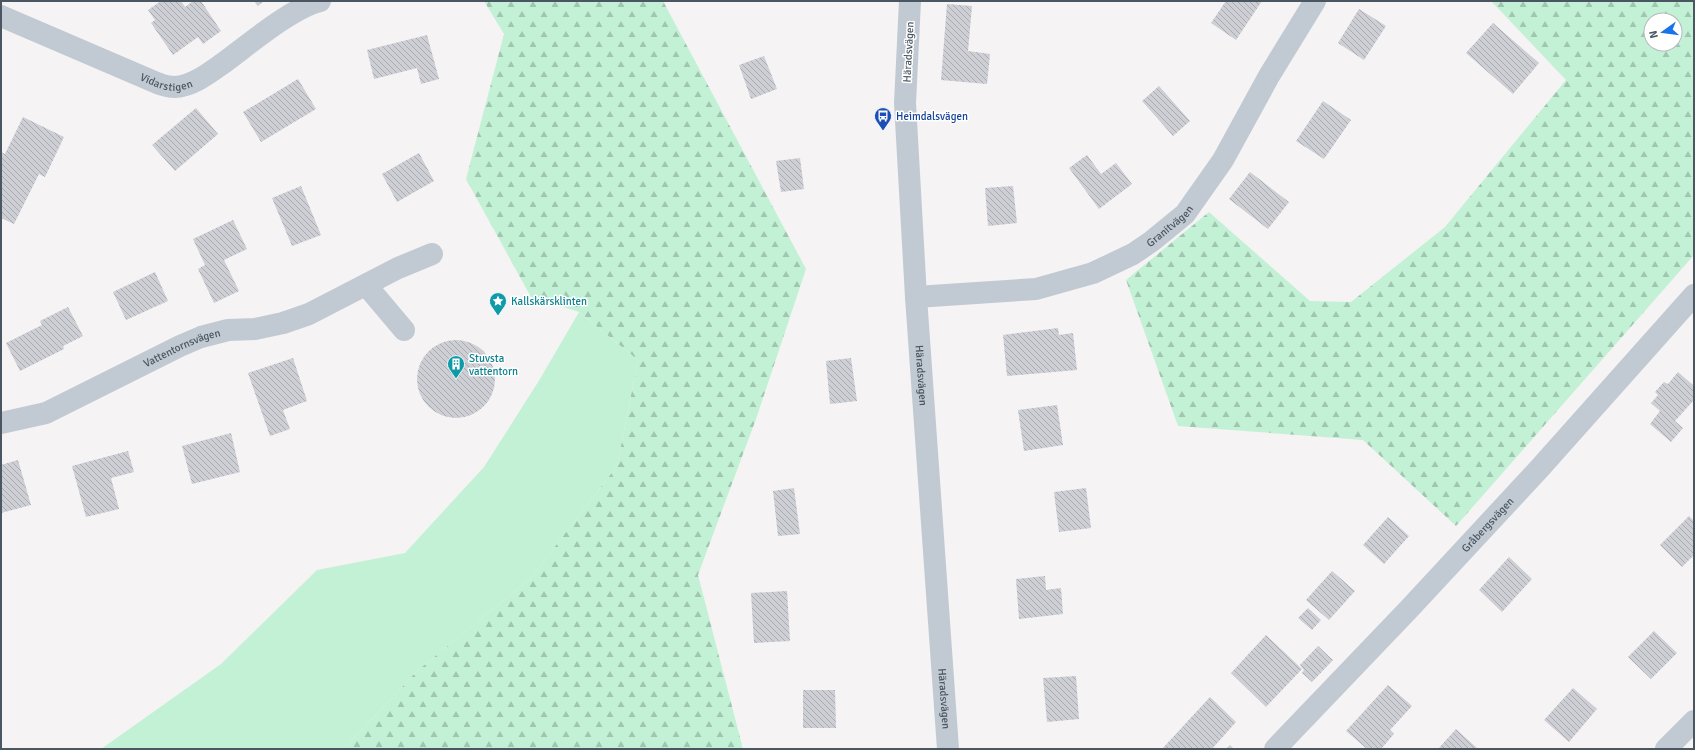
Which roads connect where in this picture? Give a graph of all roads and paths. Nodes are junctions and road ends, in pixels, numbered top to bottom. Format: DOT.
graph roads {
  1 [pos="320,1"];
  2 [pos="910,1"];
  3 [pos="1315,1"];
  4 [pos="1,16"];
  5 [pos="432,254"];
  6 [pos="366,285"];
  7 [pos="1694,295"];
  8 [pos="916,297"];
  9 [pos="404,330"];
  10 [pos="1,423"];
  11 [pos="1694,721"];
  12 [pos="948,749"];
  13 [pos="1275,749"];
  14 [pos="1666,749"];
  1 -- 4 [label="street, Vidarstigen"];
  2 -- 8 [label="street, Häradsvägen"];
  3 -- 8 [label="street, Granitvägen"];
  5 -- 6 [label="street, Vattentornsvägen"];
  6 -- 9 [label="street"];
  6 -- 10 [label="street, Vattentornsvägen"];
  7 -- 13 [label="street, Gråbergsvägen"];
  8 -- 12 [label="street, Häradsvägen"];
  11 -- 14 [label="street"];
}
